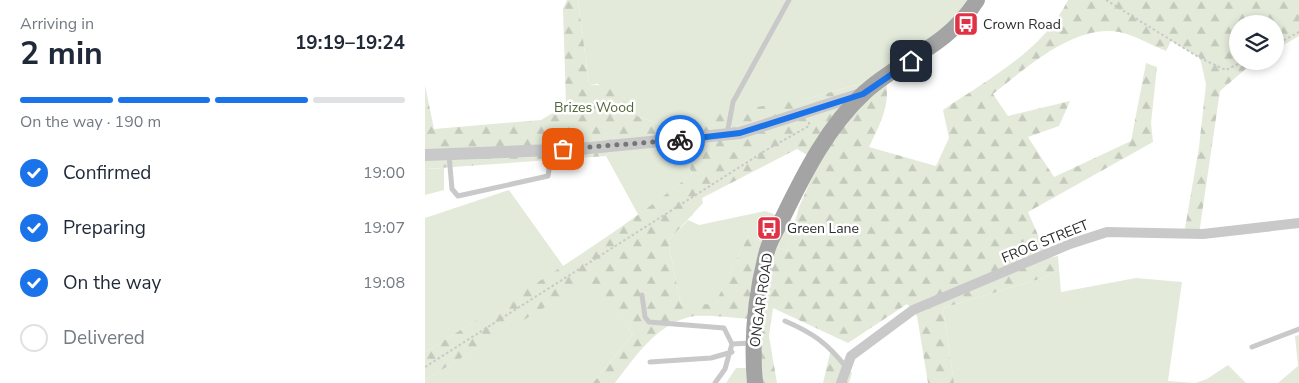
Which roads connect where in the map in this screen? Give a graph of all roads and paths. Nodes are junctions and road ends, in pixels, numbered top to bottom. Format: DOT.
graph roads {
  1 [pos="789,0"];
  2 [pos="977,0"];
  3 [pos="1105,0"];
  4 [pos="1299,32"];
  5 [pos="1284,40"];
  6 [pos="1229,68"];
  7 [pos="863,94"];
  8 [pos="831,104"];
  9 [pos="810,112"];
  10 [pos="841,121"];
  11 [pos="727,135"];
  12 [pos="545,150"];
  13 [pos="449,154"];
  14 [pos="425,155"];
  15 [pos="1299,223"];
  16 [pos="642,295"];
  17 [pos="785,321"];
  18 [pos="1299,328"];
  19 [pos="753,343"];
  20 [pos="732,344"];
  21 [pos="1252,347"];
  22 [pos="732,352"];
  23 [pos="649,362"];
  24 [pos="425,367"];
  25 [pos="847,368"];
  26 [pos="715,383"];
  27 [pos="755,383"];
  28 [pos="841,383"];
  1 -- 11 [label="lane"];
  2 -- 7 [label="main road, ONGAR ROAD"];
  3 -- 6 [label="path"];
  4 -- 5 [label="path"];
  7 -- 8 [label="street"];
  7 -- 10 [label="main road, ONGAR ROAD"];
  8 -- 9 [label="street"];
  8 -- 10 [label="street"];
  9 -- 11 [label="street"];
  9 -- 24 [label="path"];
  10 -- 19 [label="main road, ONGAR ROAD"];
  11 -- 12 [label="street"];
  12 -- 13 [label="street"];
  12 -- 13 [label="lane"];
  13 -- 14 [label="street"];
  15 -- 25 [label="street, FROG STREET"];
  16 -- 20 [label="lane"];
  17 -- 25 [label="lane"];
  18 -- 21 [label="lane"];
  19 -- 20 [label="lane"];
  19 -- 27 [label="main road, ONGAR ROAD"];
  20 -- 22 [label="lane"];
  22 -- 23 [label="lane"];
  22 -- 26 [label="lane"];
  25 -- 28 [label="street, FROG STREET"];
}
